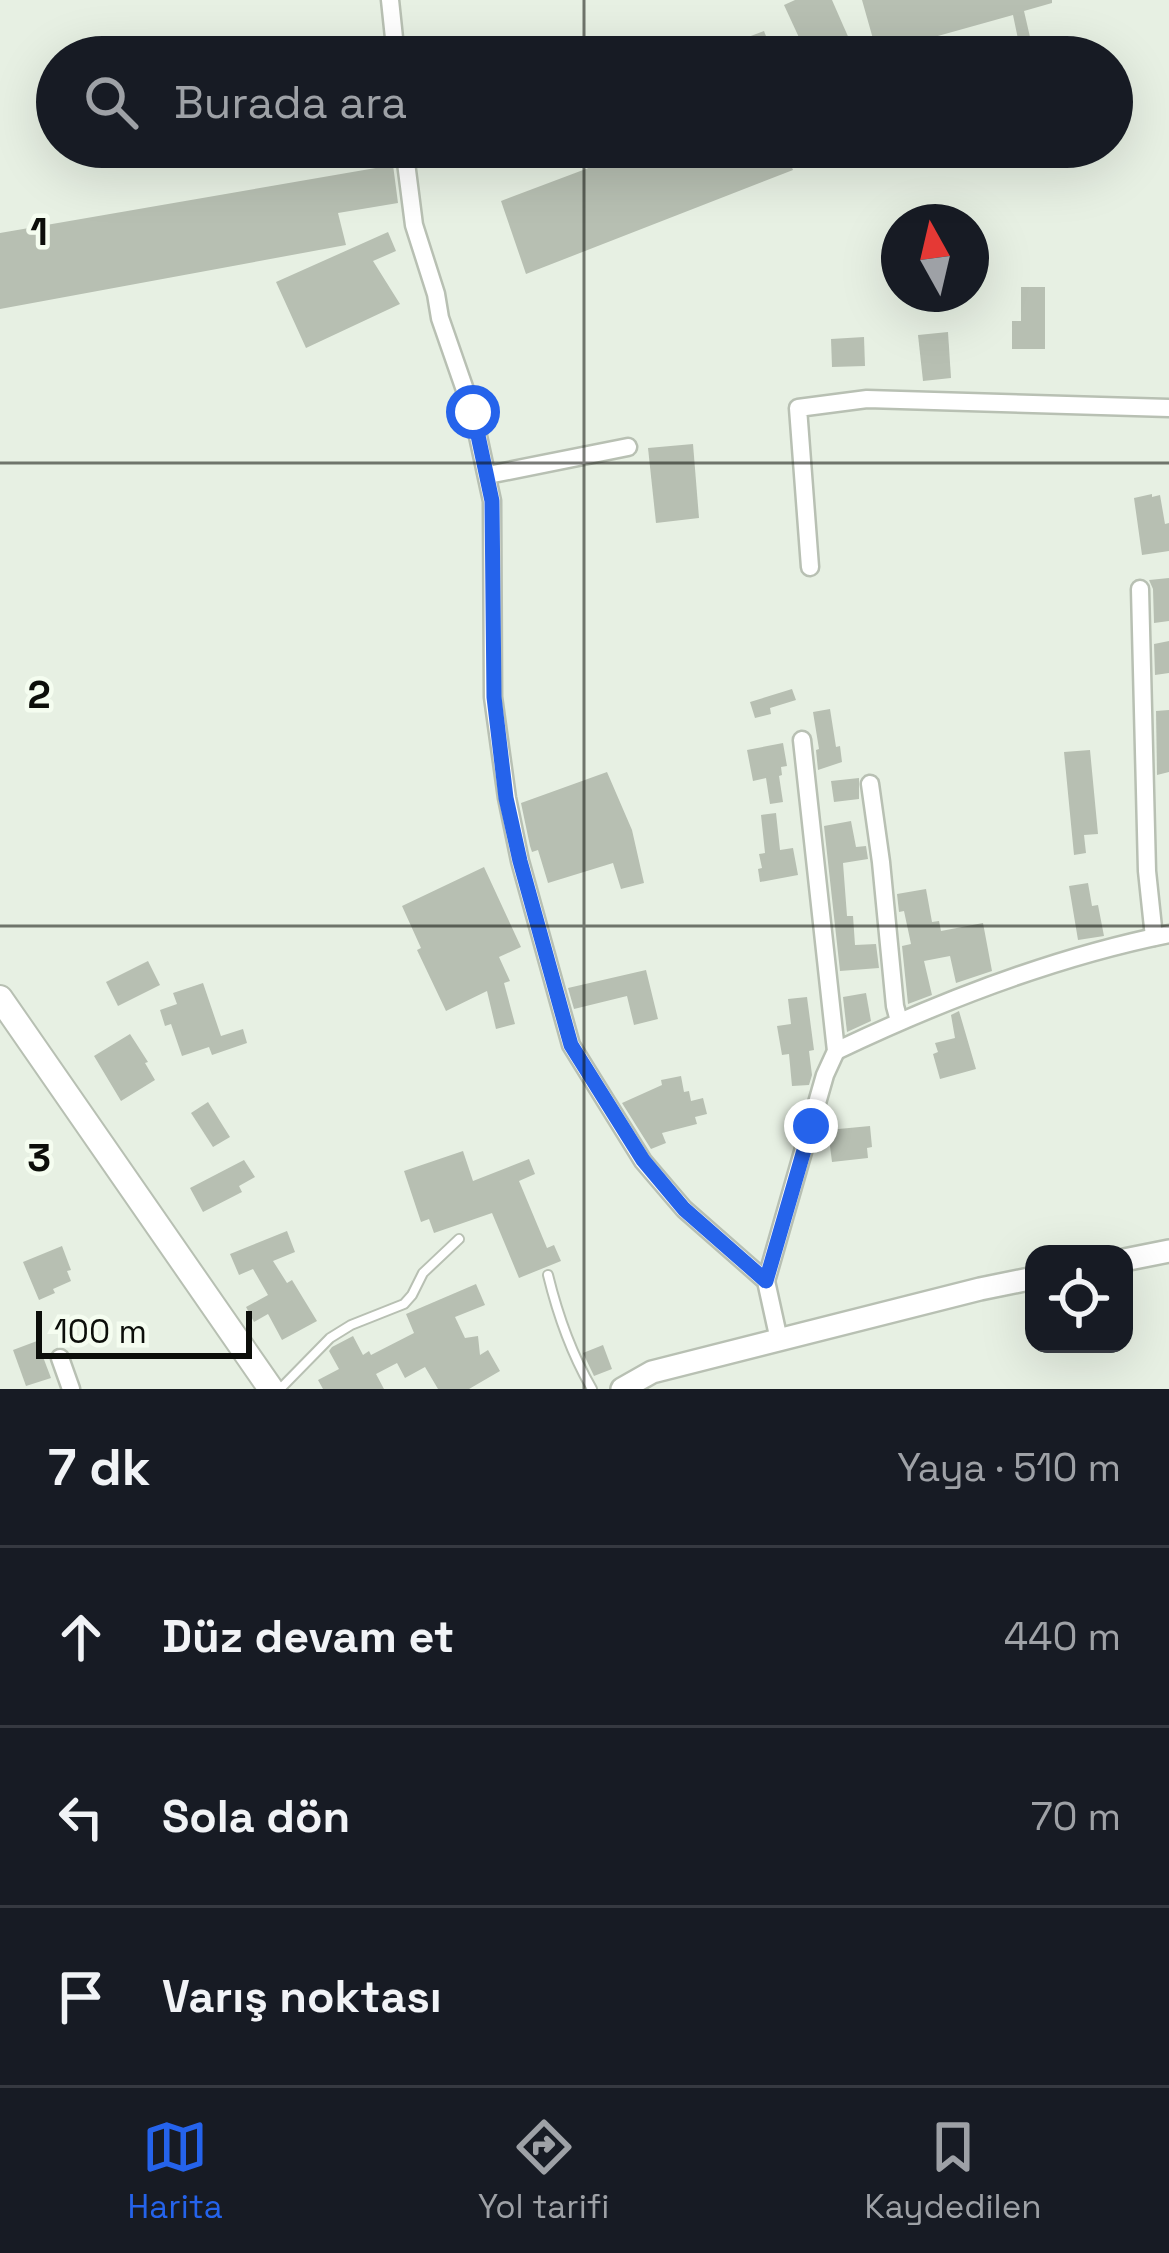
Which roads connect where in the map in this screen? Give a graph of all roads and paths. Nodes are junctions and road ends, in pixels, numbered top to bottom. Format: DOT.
graph roads {
  1 [pos="390,0"];
  2 [pos="393,36"];
  3 [pos="407,168"];
  4 [pos="1169,408"];
  5 [pos="628,447"];
  6 [pos="488,475"];
  7 [pos="809,567"];
  8 [pos="1140,589"];
  9 [pos="802,740"];
  10 [pos="869,784"];
  11 [pos="1161,935"];
  12 [pos="0,998"];
  13 [pos="899,1021"];
  14 [pos="836,1051"];
  15 [pos="459,1239"];
  16 [pos="1169,1251"];
  17 [pos="1133,1258"];
  18 [pos="1133,1260"];
  19 [pos="1169,1266"];
  20 [pos="548,1276"];
  21 [pos="1025,1280"];
  22 [pos="766,1281"];
  23 [pos="779,1340"];
  24 [pos="60,1358"];
  25 [pos="71,1389"];
  26 [pos="275,1389"];
  27 [pos="592,1389"];
  28 [pos="622,1389"];
  1 -- 2 [label="street"];
  3 -- 6 [label="street"];
  4 -- 7 [label="street"];
  5 -- 6 [label="street"];
  6 -- 22 [label="street"];
  8 -- 11 [label="street"];
  9 -- 14 [label="street"];
  10 -- 13 [label="street"];
  11 -- 13 [label="street"];
  12 -- 26 [label="main road"];
  13 -- 14 [label="street"];
  14 -- 22 [label="street"];
  15 -- 26 [label="lane"];
  16 -- 17 [label="street"];
  18 -- 19 [label="street"];
  20 -- 27 [label="lane"];
  21 -- 23 [label="street"];
  22 -- 23 [label="street"];
  23 -- 28 [label="street"];
  24 -- 25 [label="street"];
}
